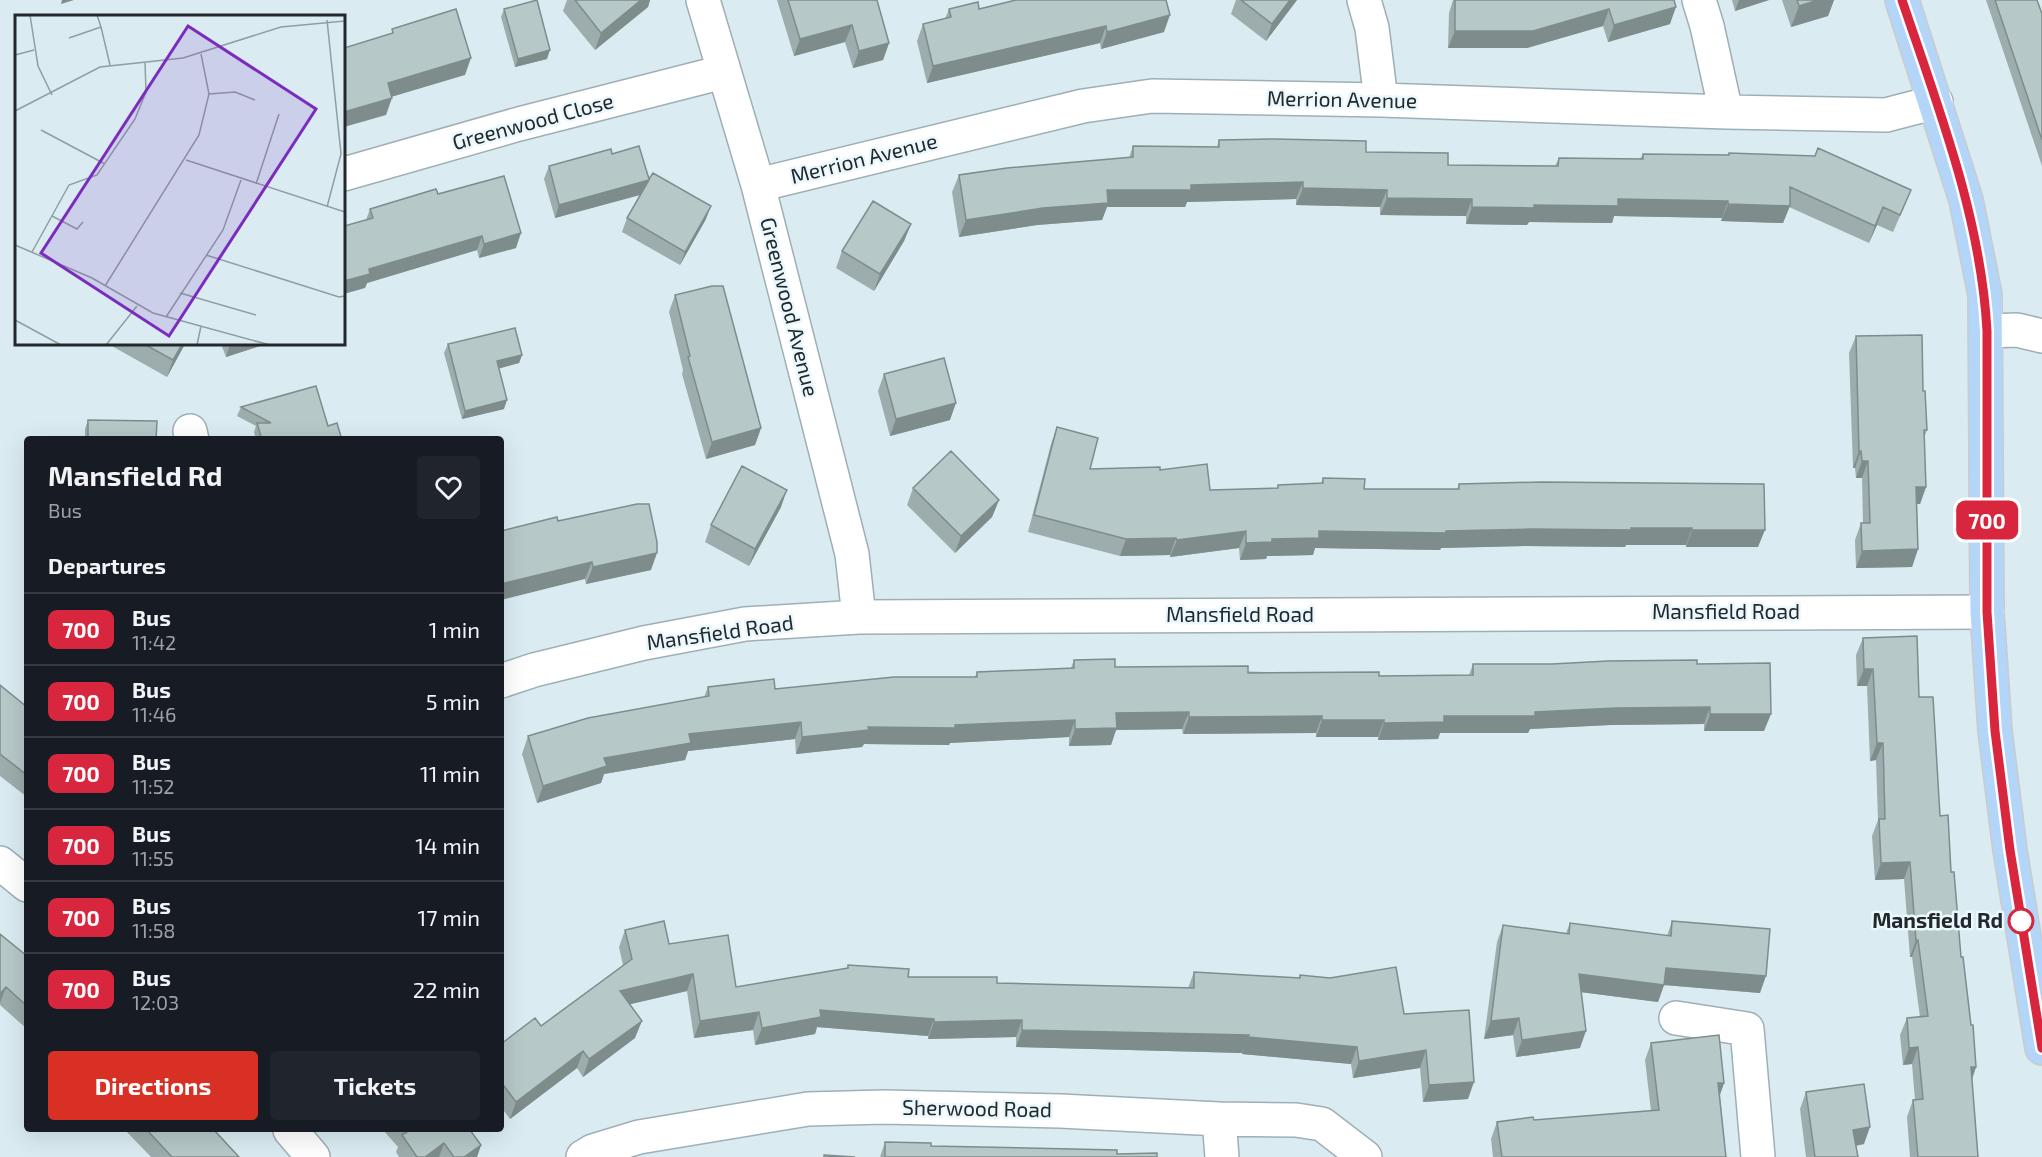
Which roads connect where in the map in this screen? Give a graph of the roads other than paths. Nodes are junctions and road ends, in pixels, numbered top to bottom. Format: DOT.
graph roads {
  1 [pos="703,0"];
  2 [pos="1364,0"];
  3 [pos="1699,0"];
  4 [pos="1902,0"];
  5 [pos="723,72"];
  6 [pos="1381,100"];
  7 [pos="1936,102"];
  8 [pos="1726,112"];
  9 [pos="345,174"];
  10 [pos="758,185"];
  11 [pos="1987,331"];
  12 [pos="2042,336"];
  13 [pos="1987,612"];
  14 [pos="859,617"];
  15 [pos="504,680"];
  16 [pos="0,863"];
  17 [pos="24,883"];
  18 [pos="1676,1017"];
  19 [pos="2042,1048"];
  20 [pos="1219,1119"];
  21 [pos="292,1132"];
  22 [pos="313,1157"];
  23 [pos="583,1157"];
  24 [pos="1222,1157"];
  25 [pos="1365,1157"];
  26 [pos="1758,1157"];
  1 -- 5 [label="street, Greenwood Avenue"];
  2 -- 6 [label="street"];
  3 -- 8 [label="street"];
  4 -- 7 [label="main road"];
  5 -- 9 [label="street, Greenwood Close"];
  5 -- 10 [label="street, Greenwood Avenue"];
  6 -- 8 [label="street, Merrion Avenue"];
  6 -- 10 [label="street, Merrion Avenue"];
  7 -- 8 [label="street, Merrion Avenue"];
  7 -- 11 [label="main road"];
  10 -- 14 [label="street, Greenwood Avenue"];
  11 -- 12 [label="street"];
  11 -- 13 [label="main road"];
  13 -- 14 [label="street, Mansfield Road"];
  13 -- 19 [label="main road"];
  14 -- 15 [label="street, Mansfield Road"];
  16 -- 17 [label="street"];
  18 -- 26 [label="street"];
  20 -- 23 [label="street, Sherwood Road"];
  20 -- 24 [label="street"];
  20 -- 25 [label="street, Sherwood Road"];
  21 -- 22 [label="street"];
}
